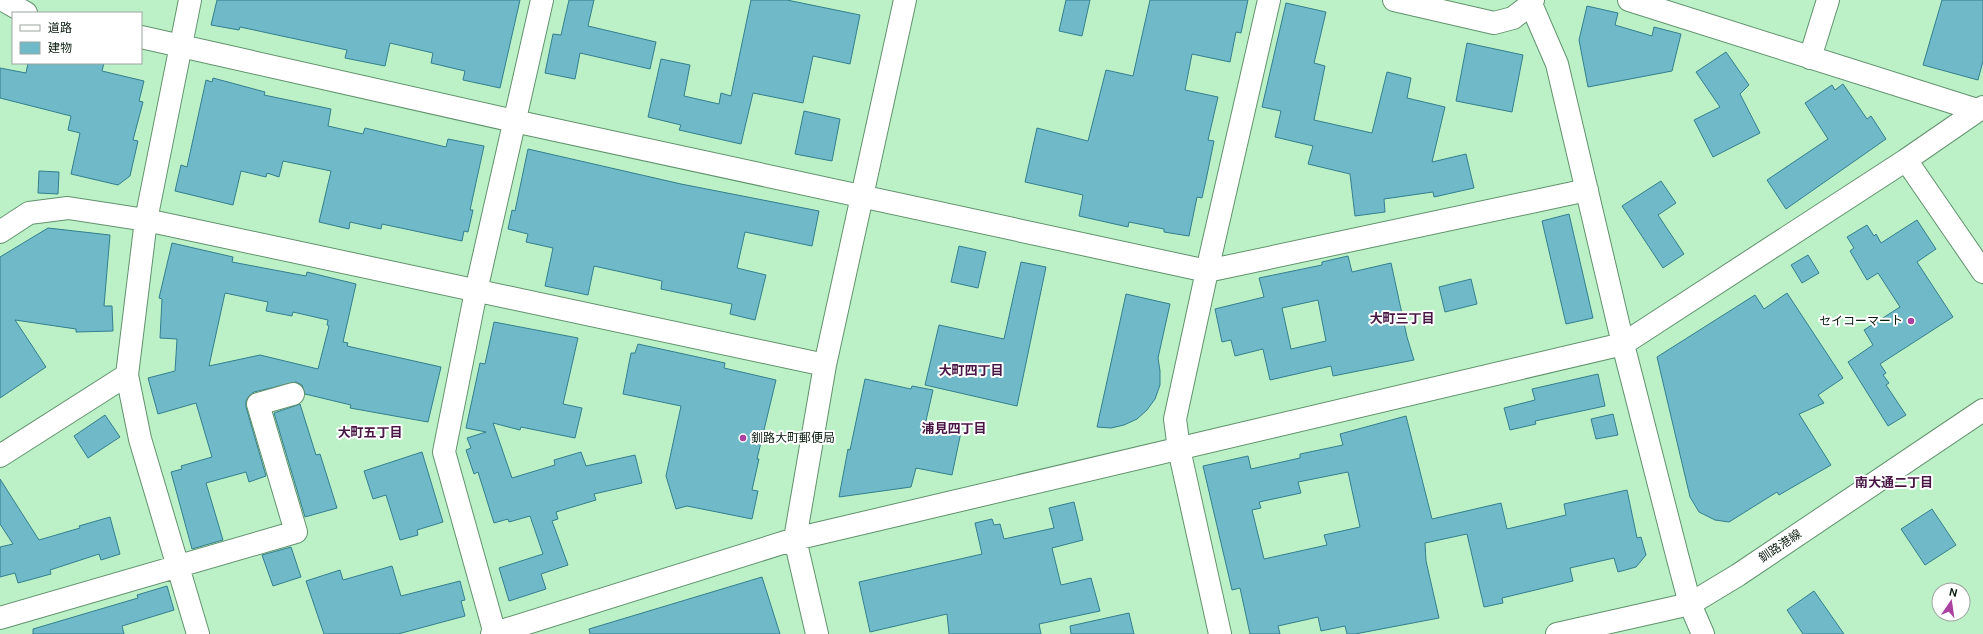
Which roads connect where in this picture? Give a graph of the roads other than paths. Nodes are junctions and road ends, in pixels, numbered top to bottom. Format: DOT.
graph roads {
  1 [pos="2,0"];
  2 [pos="190,0"];
  3 [pos="542,0"];
  4 [pos="905,0"];
  5 [pos="1269,0"];
  6 [pos="1394,0"];
  7 [pos="1629,0"];
  8 [pos="1828,0"];
  9 [pos="1532,2"];
  10 [pos="24,12"];
  11 [pos="142,37"];
  12 [pos="180,45"];
  13 [pos="1810,58"];
  14 [pos="1980,108"];
  15 [pos="514,121"];
  16 [pos="1906,160"];
  17 [pos="1587,190"];
  18 [pos="861,197"];
  19 [pos="146,220"];
  20 [pos="0,232"];
  21 [pos="1976,249"];
  22 [pos="1207,271"];
  23 [pos="1983,272"];
  24 [pos="476,291"];
  25 [pos="1623,344"];
  26 [pos="825,365"];
  27 [pos="127,375"];
  28 [pos="293,394"];
  29 [pos="1983,410"];
  30 [pos="1179,449"];
  31 [pos="0,456"];
  32 [pos="796,539"];
  33 [pos="178,567"];
  34 [pos="1690,604"];
  35 [pos="0,618"];
  36 [pos="198,634"];
  37 [pos="494,634"];
  38 [pos="817,634"];
  39 [pos="1220,634"];
  40 [pos="1557,634"];
  41 [pos="1702,634"];
  1 -- 10 [label="street"];
  2 -- 12 [label="street"];
  3 -- 15 [label="street"];
  4 -- 18 [label="street"];
  5 -- 22 [label="street"];
  6 -- 9 [label="street"];
  7 -- 13 [label="street"];
  8 -- 13 [label="street"];
  9 -- 17 [label="street"];
  11 -- 12 [label="street"];
  12 -- 15 [label="street"];
  12 -- 19 [label="street"];
  13 -- 14 [label="street"];
  14 -- 16 [label="street"];
  15 -- 18 [label="street"];
  15 -- 24 [label="street"];
  16 -- 21 [label="street"];
  16 -- 25 [label="street"];
  17 -- 22 [label="street"];
  17 -- 25 [label="street"];
  18 -- 22 [label="street"];
  18 -- 26 [label="street"];
  19 -- 20 [label="street"];
  19 -- 24 [label="street"];
  19 -- 27 [label="street"];
  21 -- 23 [label="street"];
  22 -- 30 [label="street"];
  24 -- 26 [label="street"];
  24 -- 37 [label="street"];
  25 -- 30 [label="street"];
  25 -- 34 [label="street"];
  26 -- 32 [label="street"];
  27 -- 31 [label="street"];
  27 -- 33 [label="street"];
  28 -- 33 [label="street"];
  29 -- 34 [label="street, 釧路港線"];
  30 -- 32 [label="street"];
  30 -- 39 [label="street"];
  32 -- 37 [label="street"];
  32 -- 38 [label="street"];
  33 -- 35 [label="street"];
  33 -- 36 [label="street"];
  34 -- 40 [label="street, 釧路港線"];
  34 -- 41 [label="street"];
}
